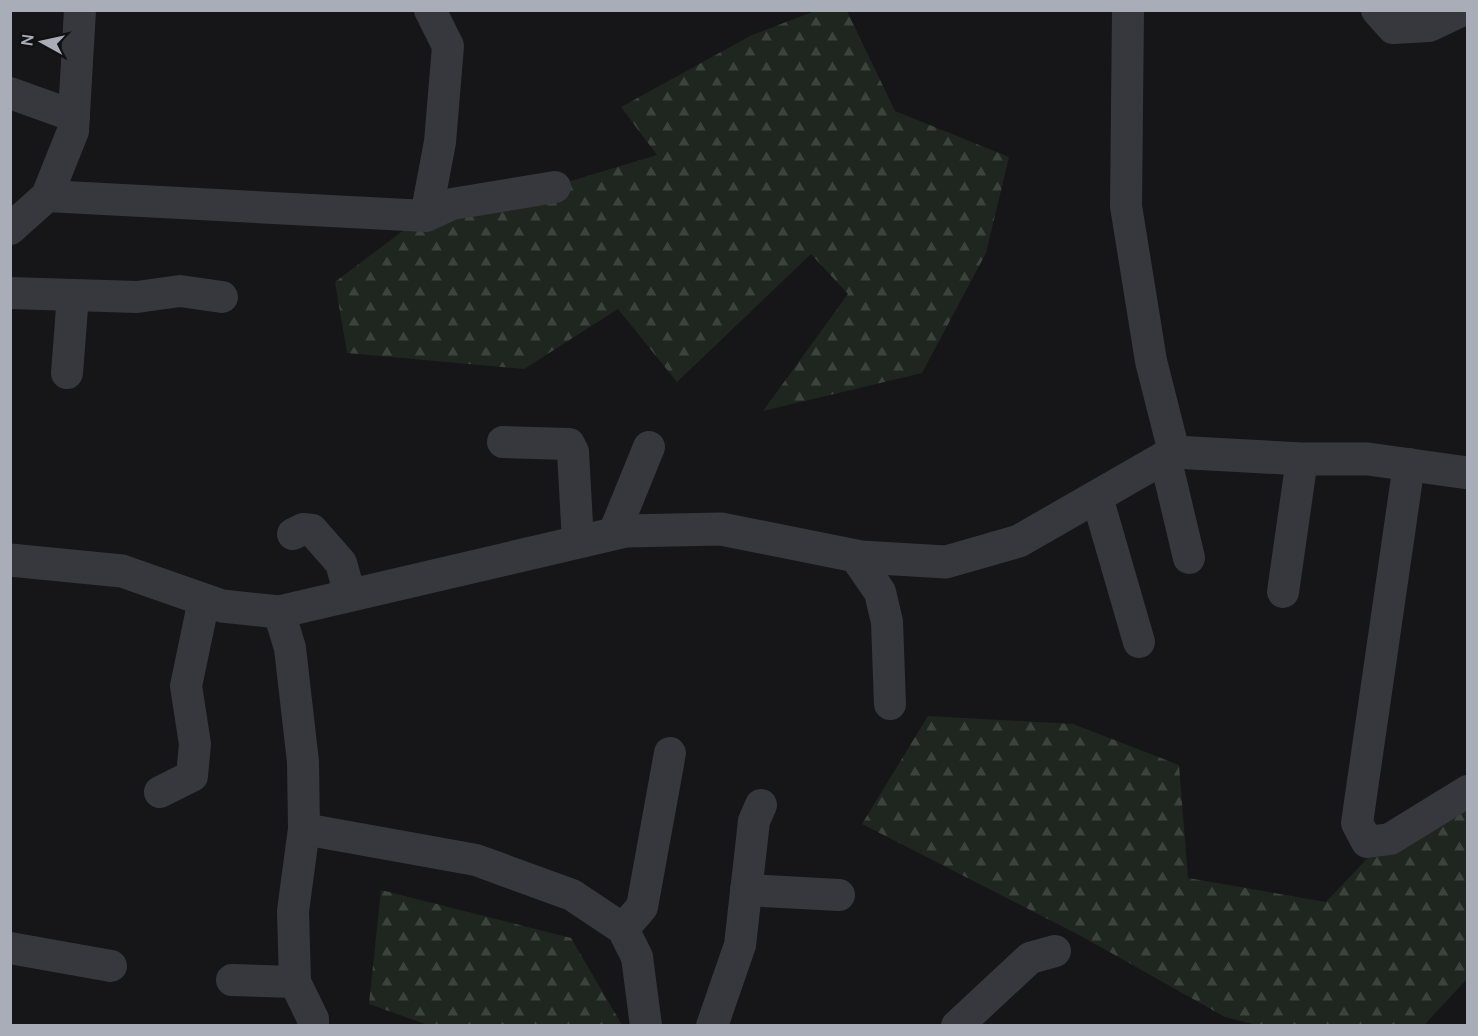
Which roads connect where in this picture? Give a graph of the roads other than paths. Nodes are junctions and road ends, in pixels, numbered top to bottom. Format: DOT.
graph roads {
  1 [pos="80,10"];
  2 [pos="430,10"];
  3 [pos="1128,10"];
  4 [pos="1377,10"];
  5 [pos="1463,10"];
  6 [pos="10,93"];
  7 [pos="74,116"];
  8 [pos="555,187"];
  9 [pos="47,196"];
  10 [pos="426,216"];
  11 [pos="10,229"];
  12 [pos="10,293"];
  13 [pos="73,295"];
  14 [pos="222,297"];
  15 [pos="67,373"];
  16 [pos="503,442"];
  17 [pos="649,447"];
  18 [pos="1170,455"];
  19 [pos="1302,459"];
  20 [pos="1409,464"];
  21 [pos="1467,473"];
  22 [pos="1097,497"];
  23 [pos="614,533"];
  24 [pos="293,534"];
  25 [pos="578,542"];
  26 [pos="855,556"];
  27 [pos="1189,558"];
  28 [pos="10,560"];
  29 [pos="1283,592"];
  30 [pos="350,595"];
  31 [pos="204,600"];
  32 [pos="279,612"];
  33 [pos="1139,642"];
  34 [pos="890,704"];
  35 [pos="670,753"];
  36 [pos="1467,791"];
  37 [pos="160,792"];
  38 [pos="761,805"];
  39 [pos="304,830"];
  40 [pos="746,890"];
  41 [pos="839,895"];
  42 [pos="623,929"];
  43 [pos="10,948"];
  44 [pos="1055,951"];
  45 [pos="111,966"];
  46 [pos="232,980"];
  47 [pos="295,982"];
  48 [pos="313,1026"];
  49 [pos="646,1026"];
  50 [pos="712,1026"];
  51 [pos="957,1026"];
  1 -- 7 [label="street"];
  2 -- 10 [label="street"];
  3 -- 18 [label="street"];
  4 -- 5 [label="street"];
  6 -- 7 [label="street"];
  7 -- 9 [label="street"];
  8 -- 10 [label="street"];
  9 -- 10 [label="street"];
  9 -- 11 [label="street"];
  12 -- 13 [label="street"];
  13 -- 14 [label="street"];
  13 -- 15 [label="street"];
  16 -- 25 [label="street"];
  17 -- 23 [label="street"];
  18 -- 19 [label="street"];
  18 -- 22 [label="street"];
  18 -- 27 [label="street"];
  19 -- 20 [label="street"];
  19 -- 29 [label="street"];
  20 -- 21 [label="street"];
  20 -- 36 [label="street"];
  22 -- 26 [label="street"];
  22 -- 33 [label="street"];
  23 -- 25 [label="street"];
  23 -- 26 [label="street"];
  24 -- 30 [label="street"];
  25 -- 30 [label="street"];
  26 -- 34 [label="street"];
  28 -- 31 [label="street"];
  30 -- 32 [label="street"];
  31 -- 32 [label="street"];
  31 -- 37 [label="street"];
  32 -- 39 [label="street"];
  35 -- 42 [label="street"];
  38 -- 40 [label="street"];
  39 -- 42 [label="street"];
  39 -- 47 [label="street"];
  40 -- 41 [label="street"];
  40 -- 50 [label="street"];
  42 -- 49 [label="street"];
  43 -- 45 [label="street"];
  44 -- 51 [label="street"];
  46 -- 47 [label="street"];
  47 -- 48 [label="street"];
}
